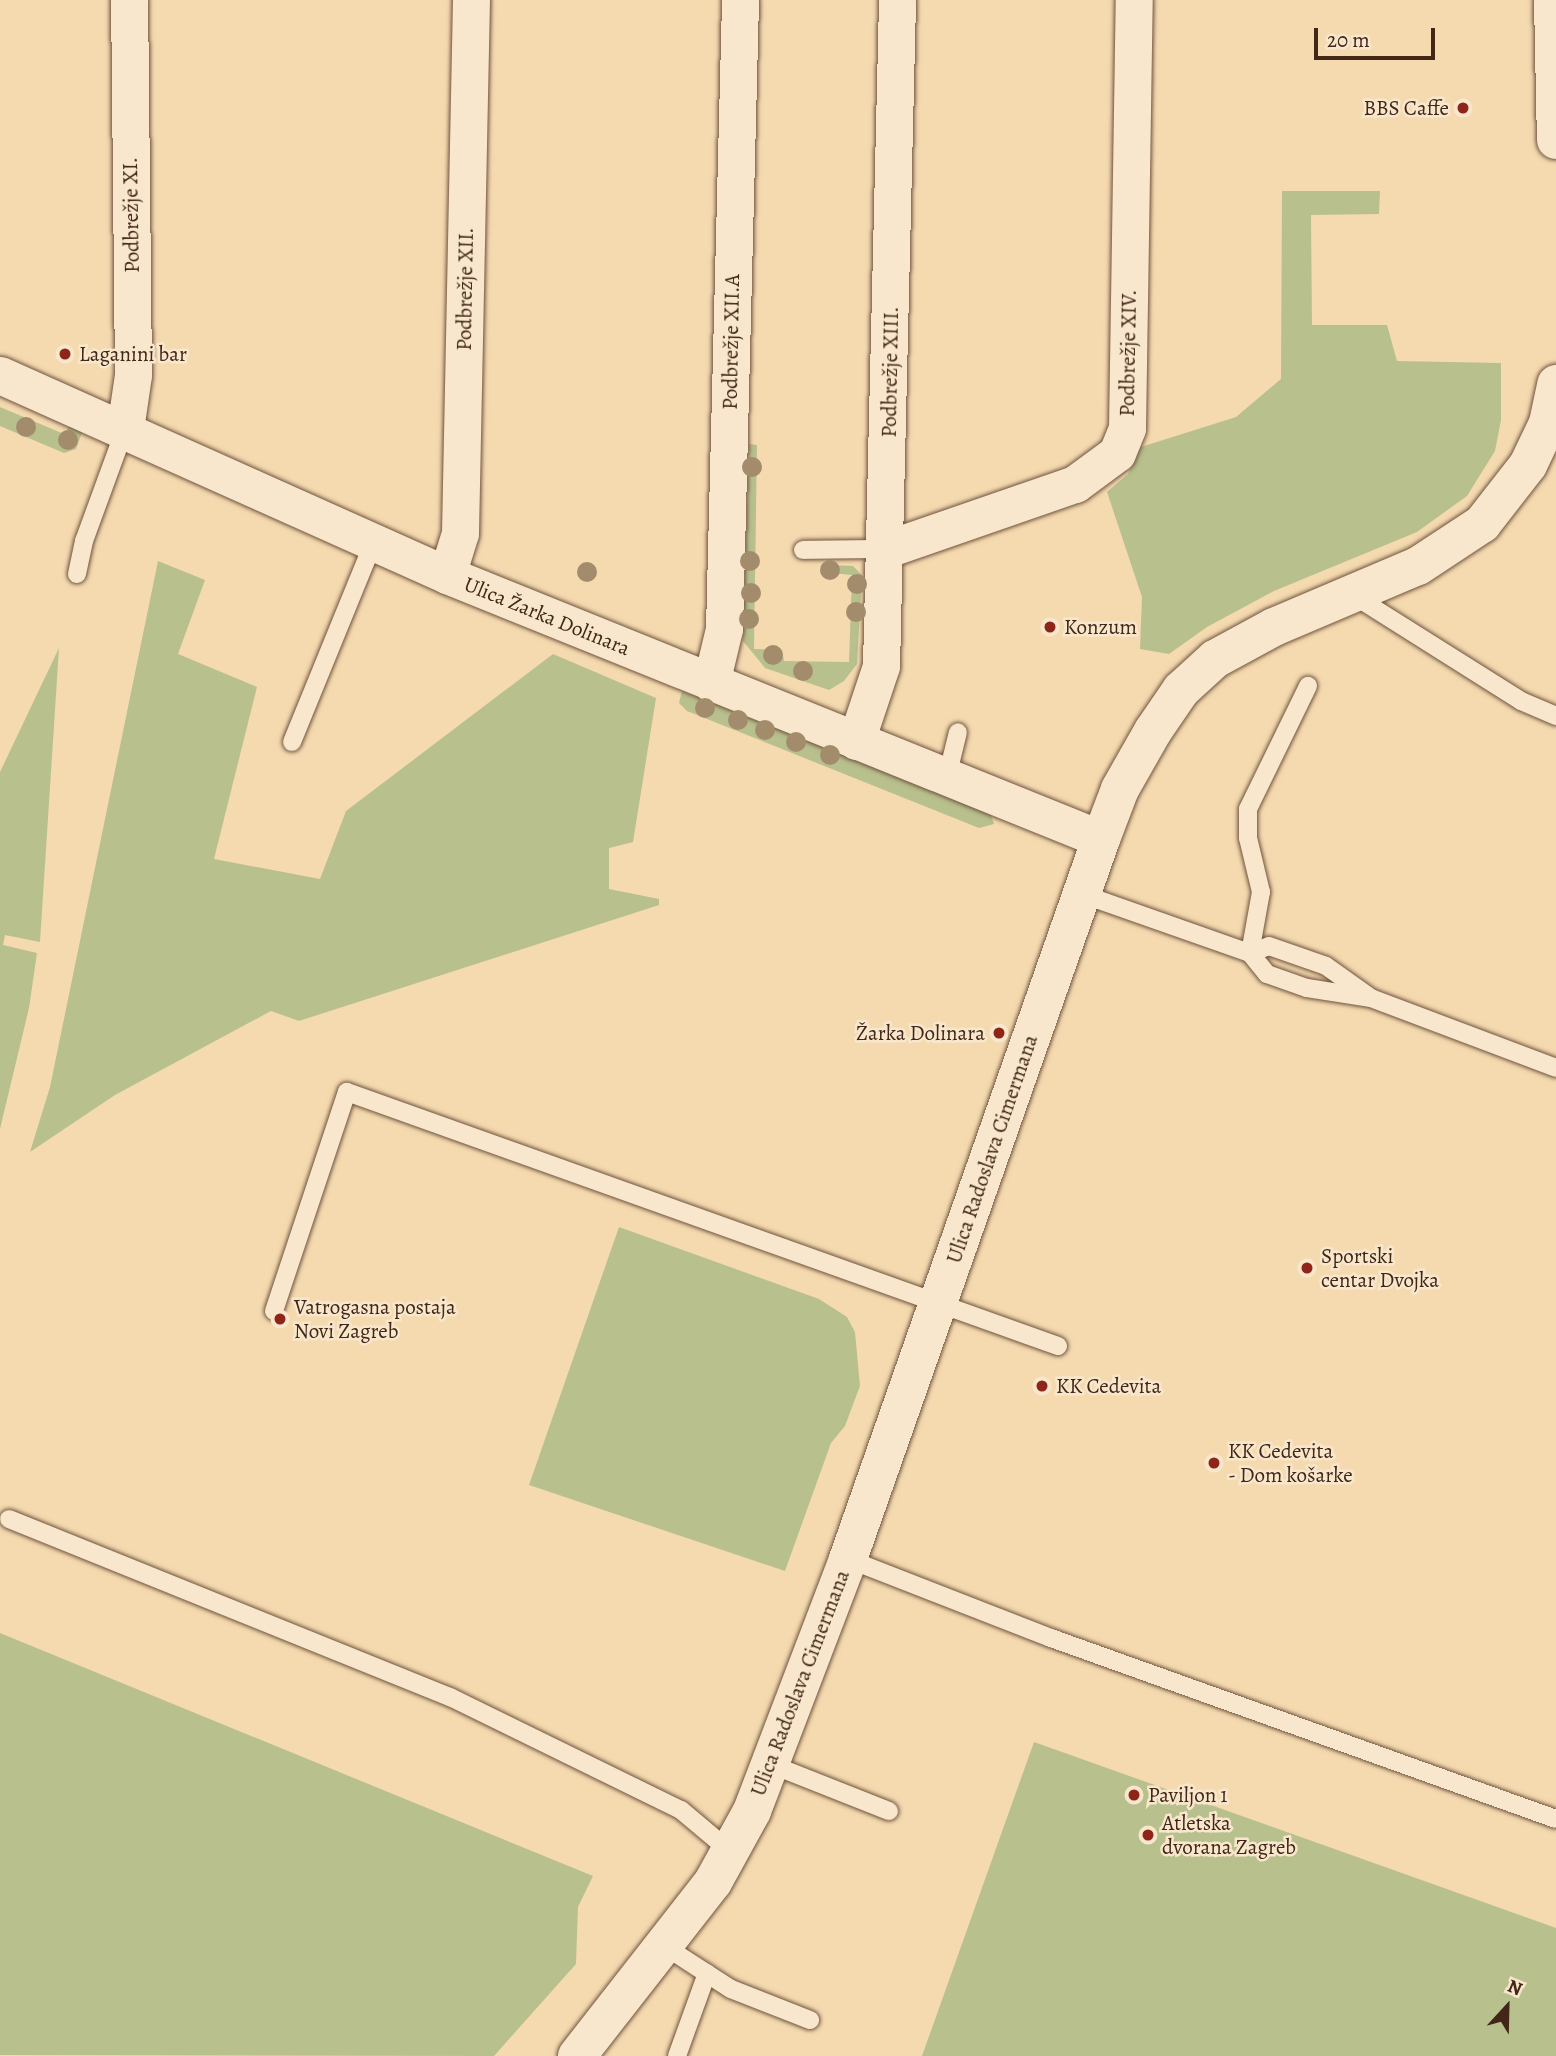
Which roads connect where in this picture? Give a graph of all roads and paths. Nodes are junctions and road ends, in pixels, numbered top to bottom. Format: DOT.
graph roads {
  1 [pos="129,0"];
  2 [pos="471,0"];
  3 [pos="740,0"];
  4 [pos="897,0"];
  5 [pos="1134,0"];
  6 [pos="1553,0"];
  7 [pos="1556,140"];
  8 [pos="0,375"];
  9 [pos="1556,384"];
  10 [pos="125,429"];
  11 [pos="373,544"];
  12 [pos="887,549"];
  13 [pos="803,550"];
  14 [pos="76,574"];
  15 [pos="447,575"];
  16 [pos="1353,595"];
  17 [pos="711,683"];
  18 [pos="1308,686"];
  19 [pos="1556,716"];
  20 [pos="958,732"];
  21 [pos="856,741"];
  22 [pos="292,742"];
  23 [pos="947,777"];
  24 [pos="1101,839"];
  25 [pos="1082,894"];
  26 [pos="1250,953"];
  27 [pos="1371,998"];
  28 [pos="1556,1068"];
  29 [pos="939,1301"];
  30 [pos="274,1311"];
  31 [pos="1058,1346"];
  32 [pos="9,1519"];
  33 [pos="848,1559"];
  34 [pos="770,1764"];
  35 [pos="889,1811"];
  36 [pos="1556,1819"];
  37 [pos="732,1853"];
  38 [pos="666,1947"];
  39 [pos="708,1973"];
  40 [pos="810,2020"];
  41 [pos="577,2056"];
  42 [pos="677,2056"];
  1 -- 10 [label="street, Podbrežje XI."];
  2 -- 15 [label="street, Podbrežje XII."];
  3 -- 17 [label="street, Podbrežje XII.A"];
  4 -- 12 [label="street, Podbrežje XIII."];
  5 -- 12 [label="street, Podbrežje XIV."];
  6 -- 7 [label="street"];
  8 -- 10 [label="street, Ulica Žarka Dolinara"];
  9 -- 16 [label="street, Ulica Radoslava Cimermana"];
  10 -- 11 [label="street, Ulica Žarka Dolinara"];
  10 -- 14 [label="lane"];
  11 -- 15 [label="street, Ulica Žarka Dolinara"];
  11 -- 22 [label="lane"];
  12 -- 13 [label="lane"];
  12 -- 21 [label="street, Podbrežje XIII."];
  15 -- 17 [label="street, Ulica Žarka Dolinara"];
  16 -- 19 [label="lane"];
  16 -- 24 [label="street, Ulica Radoslava Cimermana"];
  17 -- 21 [label="street, Ulica Žarka Dolinara"];
  18 -- 26 [label="lane"];
  20 -- 23 [label="lane"];
  21 -- 23 [label="street, Ulica Žarka Dolinara"];
  23 -- 24 [label="street, Ulica Žarka Dolinara"];
  24 -- 25 [label="street, Ulica Radoslava Cimermana"];
  25 -- 26 [label="lane"];
  25 -- 29 [label="street, Ulica Radoslava Cimermana"];
  26 -- 27 [label="lane"];
  26 -- 27 [label="lane"];
  27 -- 28 [label="lane"];
  29 -- 30 [label="lane"];
  29 -- 31 [label="lane"];
  29 -- 33 [label="street, Ulica Radoslava Cimermana"];
  32 -- 37 [label="lane"];
  33 -- 34 [label="street, Ulica Radoslava Cimermana"];
  33 -- 36 [label="lane"];
  34 -- 35 [label="lane"];
  34 -- 37 [label="street, Ulica Radoslava Cimermana"];
  37 -- 38 [label="street, Ulica Radoslava Cimermana"];
  38 -- 39 [label="lane"];
  38 -- 41 [label="street, Ulica Radoslava Cimermana"];
  39 -- 40 [label="lane"];
  39 -- 42 [label="lane"];
}
